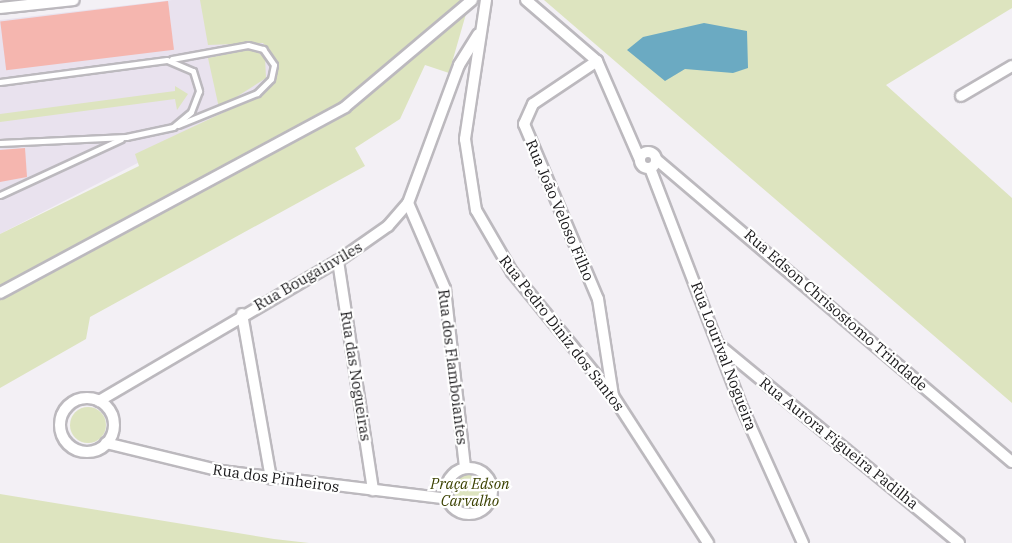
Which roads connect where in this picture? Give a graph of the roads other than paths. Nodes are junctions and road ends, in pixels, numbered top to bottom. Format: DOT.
graph roads {
  1 [pos="74,0"];
  2 [pos="472,0"];
  3 [pos="486,0"];
  4 [pos="526,0"];
  5 [pos="0,8"];
  6 [pos="481,28"];
  7 [pos="167,60"];
  8 [pos="597,61"];
  9 [pos="1012,66"];
  10 [pos="0,82"];
  11 [pos="961,96"];
  12 [pos="626,125"];
  13 [pos="173,127"];
  14 [pos="126,137"];
  15 [pos="0,143"];
  16 [pos="652,160"];
  17 [pos="0,195"];
  18 [pos="408,203"];
  19 [pos="338,261"];
  20 [pos="0,293"];
  21 [pos="242,314"];
  22 [pos="717,344"];
  23 [pos="613,396"];
  24 [pos="99,401"];
  25 [pos="106,443"];
  26 [pos="1012,462"];
  27 [pos="465,466"];
  28 [pos="271,478"];
  29 [pos="373,490"];
  30 [pos="448,500"];
  31 [pos="708,543"];
  32 [pos="803,543"];
  33 [pos="959,543"];
  1 -- 5 [label="street"];
  2 -- 20 [label="street"];
  3 -- 6 [label="street, Rua Pedro Diniz dos Santos"];
  4 -- 8 [label="street"];
  6 -- 18 [label="street, Rua Bougainviles"];
  6 -- 23 [label="street, Rua Pedro Diniz dos Santos"];
  7 -- 10 [label="lane"];
  7 -- 13 [label="lane"];
  7 -- 13 [label="lane"];
  8 -- 12 [label="street"];
  8 -- 23 [label="street, Rua João Veloso Filho"];
  9 -- 11 [label="street"];
  12 -- 16 [label="street"];
  12 -- 16 [label="street"];
  13 -- 14 [label="lane"];
  14 -- 15 [label="lane"];
  14 -- 17 [label="lane"];
  16 -- 22 [label="street, Rua Lourival Nogueira"];
  16 -- 26 [label="street, Rua Edson Chrisostomo Trindade"];
  18 -- 19 [label="street, Rua Bougainviles"];
  18 -- 27 [label="street, Rua dos Flamboiantes"];
  19 -- 21 [label="street, Rua Bougainviles"];
  19 -- 29 [label="street, Rua das Nogueiras"];
  21 -- 24 [label="street, Rua Bougainviles"];
  21 -- 28 [label="street"];
  22 -- 32 [label="street, Rua Lourival Nogueira"];
  22 -- 33 [label="street, Rua Aurora Figueira Padilha"];
  23 -- 31 [label="street, Rua Pedro Diniz dos Santos"];
  24 -- 25 [label="street"];
  24 -- 25 [label="street"];
  25 -- 28 [label="street, Rua dos Pinheiros"];
  27 -- 30 [label="street"];
  27 -- 30 [label="street"];
  28 -- 29 [label="street, Rua dos Pinheiros"];
  29 -- 30 [label="street, Rua dos Pinheiros"];
}
